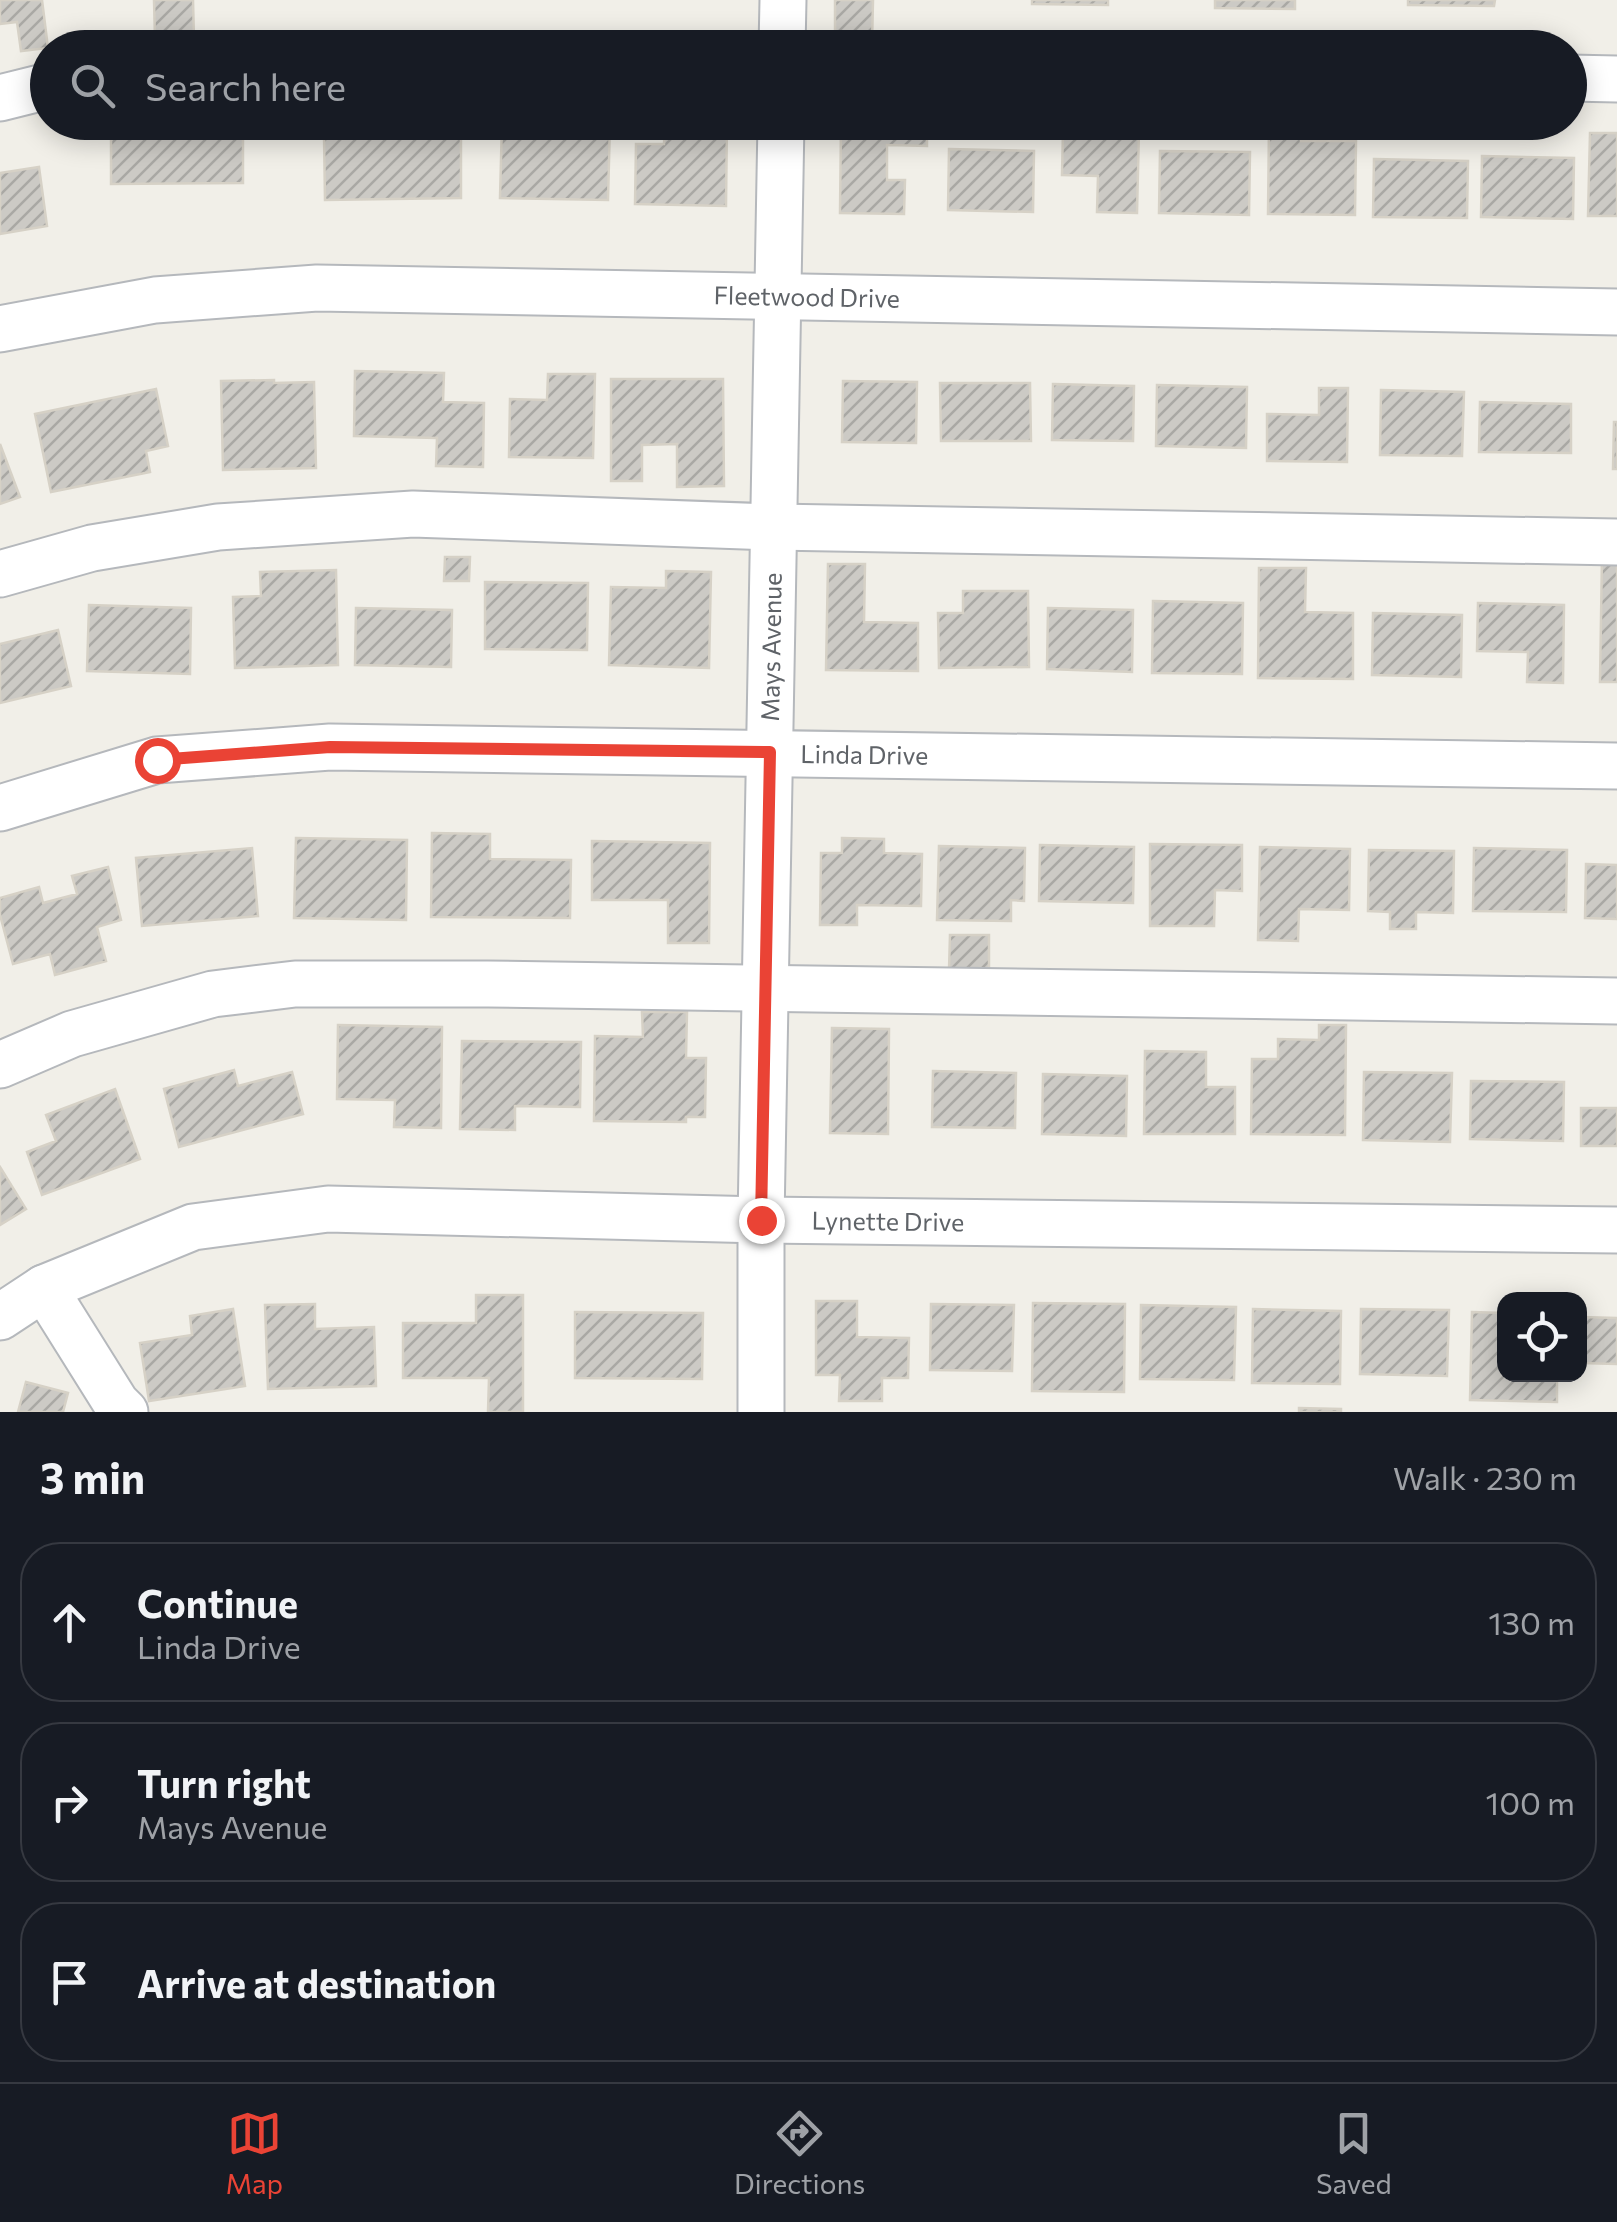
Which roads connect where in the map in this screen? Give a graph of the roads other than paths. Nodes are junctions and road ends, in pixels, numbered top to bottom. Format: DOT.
graph roads {
  1 [pos="783,0"];
  2 [pos="782,30"];
  3 [pos="1587,78"];
  4 [pos="1617,79"];
  5 [pos="30,90"];
  6 [pos="0,98"];
  7 [pos="781,140"];
  8 [pos="778,296"];
  9 [pos="1617,312"];
  10 [pos="0,329"];
  11 [pos="774,526"];
  12 [pos="1617,542"];
  13 [pos="0,574"];
  14 [pos="770,752"];
  15 [pos="1617,766"];
  16 [pos="0,808"];
  17 [pos="765,988"];
  18 [pos="1617,1001"];
  19 [pos="0,1065"];
  20 [pos="761,1220"];
  21 [pos="1617,1230"];
  22 [pos="44,1288"];
  23 [pos="0,1317"];
  24 [pos="126,1412"];
  25 [pos="761,1412"];
  1 -- 2 [label="street"];
  3 -- 4 [label="street"];
  5 -- 6 [label="street"];
  7 -- 8 [label="street, Mays Avenue"];
  8 -- 9 [label="street, Fleetwood Drive"];
  8 -- 10 [label="street, Fleetwood Drive"];
  8 -- 11 [label="street, Mays Avenue"];
  11 -- 12 [label="street"];
  11 -- 13 [label="street"];
  11 -- 14 [label="street, Mays Avenue"];
  14 -- 15 [label="street, Linda Drive"];
  14 -- 16 [label="street, Linda Drive"];
  14 -- 17 [label="street, Mays Avenue"];
  17 -- 18 [label="street"];
  17 -- 19 [label="street"];
  17 -- 20 [label="street, Mays Avenue"];
  20 -- 21 [label="street, Lynette Drive"];
  20 -- 22 [label="street, Lynette Drive"];
  20 -- 25 [label="street, Mays Avenue"];
  22 -- 23 [label="street, Lynette Drive"];
  22 -- 24 [label="street"];
}
